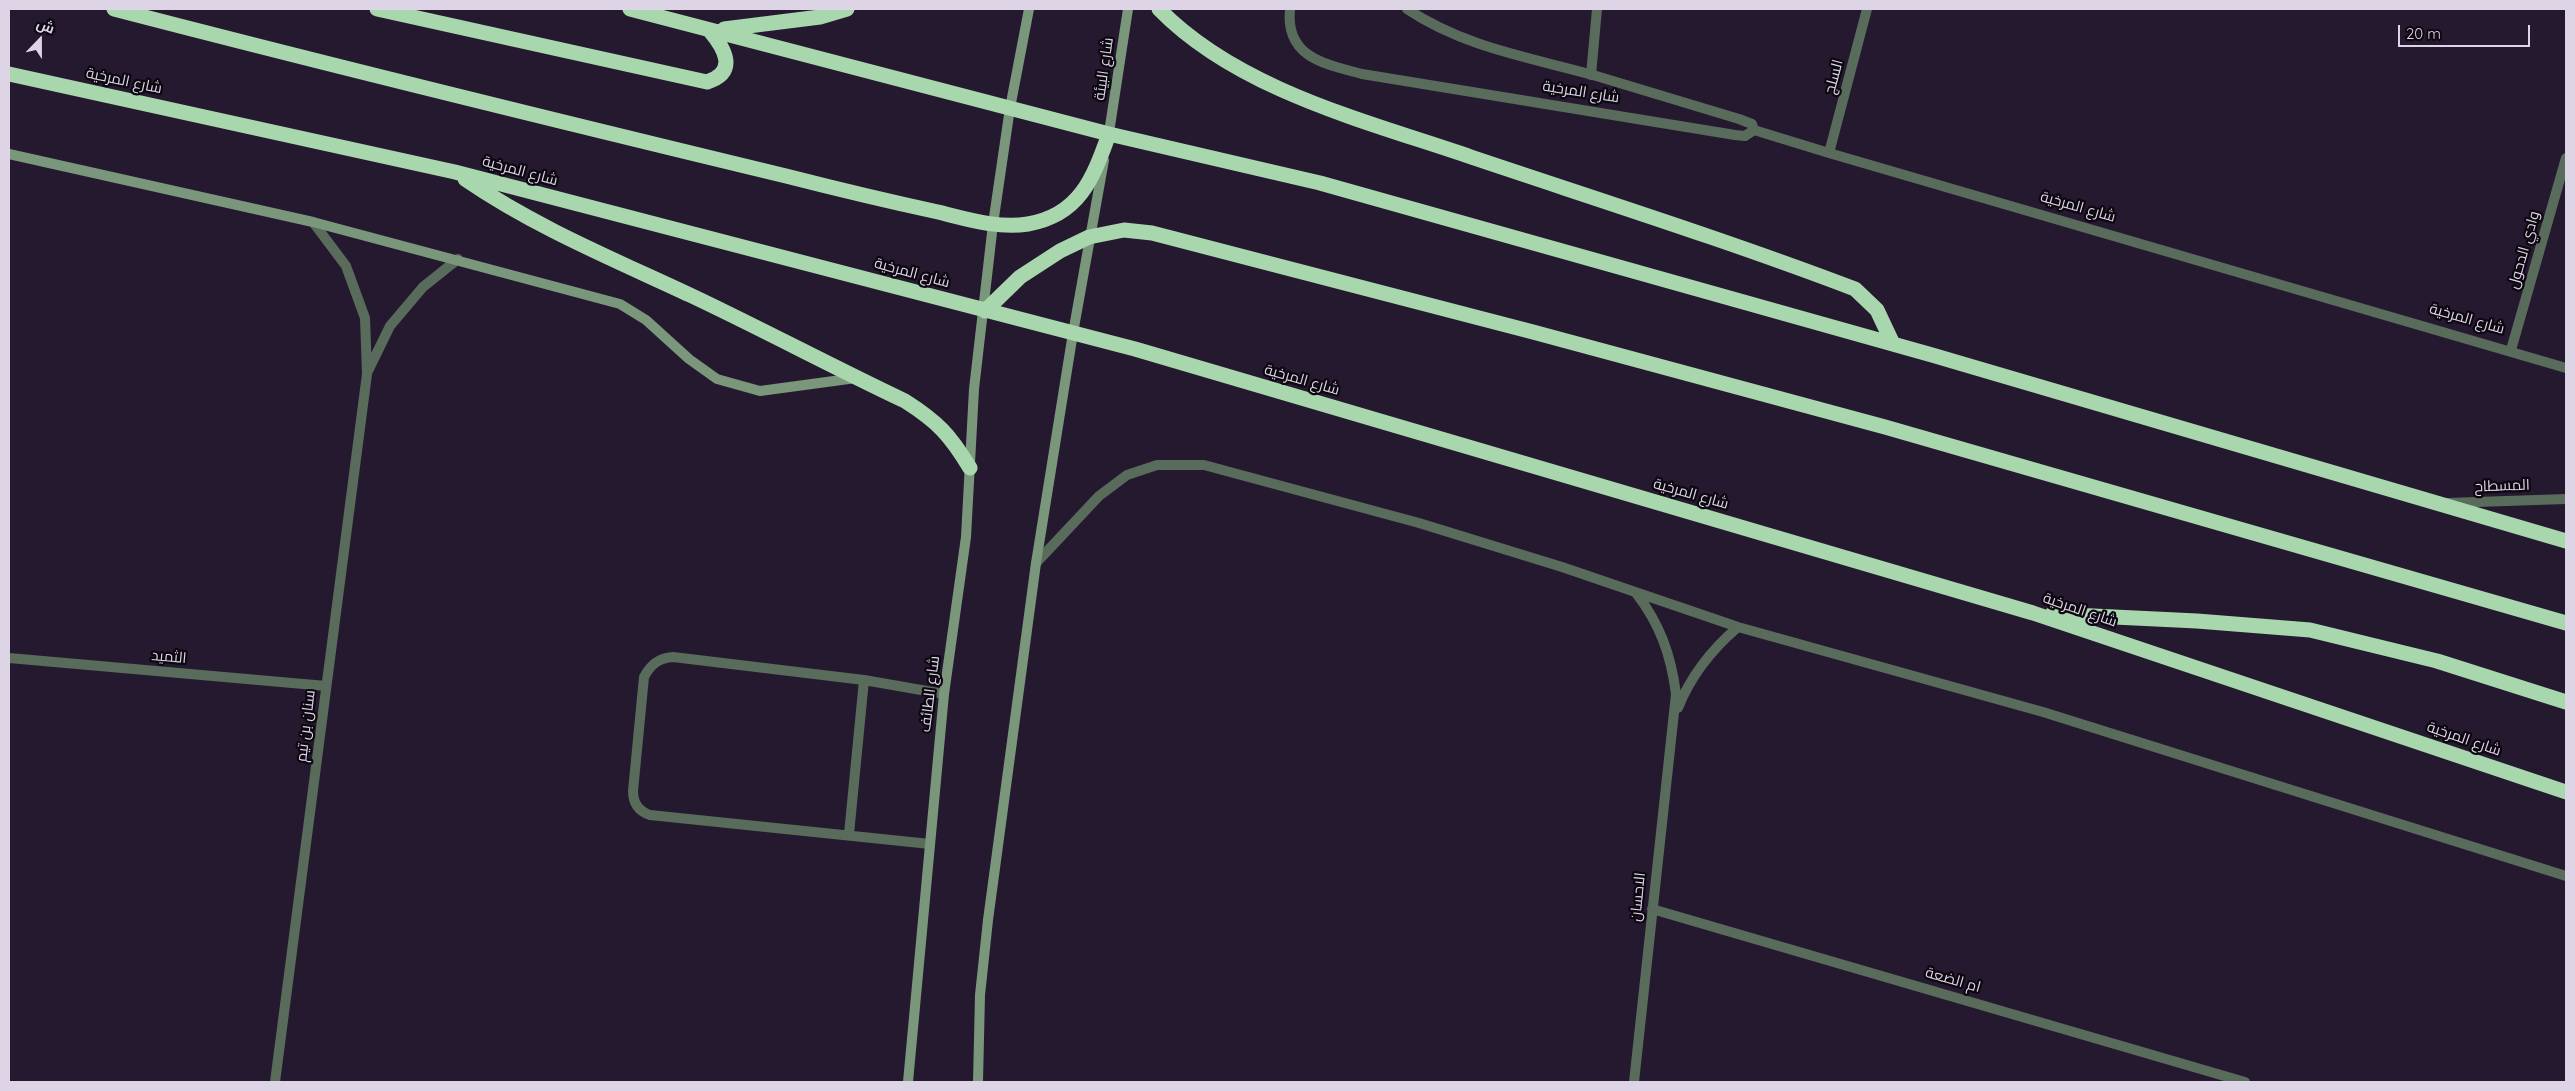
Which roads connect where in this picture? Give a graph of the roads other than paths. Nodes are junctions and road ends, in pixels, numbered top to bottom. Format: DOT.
graph roads {
  1 [pos="114,9"];
  2 [pos="377,9"];
  3 [pos="630,9"];
  4 [pos="847,9"];
  5 [pos="1029,9"];
  6 [pos="1128,9"];
  7 [pos="1159,9"];
  8 [pos="1290,9"];
  9 [pos="1407,9"];
  10 [pos="1597,9"];
  11 [pos="1867,9"];
  12 [pos="710,31"];
  13 [pos="9,74"];
  14 [pos="1592,75"];
  15 [pos="1010,108"];
  16 [pos="1754,130"];
  17 [pos="1109,134"];
  18 [pos="1829,153"];
  19 [pos="9,154"];
  20 [pos="2566,158"];
  21 [pos="455,172"];
  22 [pos="313,222"];
  23 [pos="993,224"];
  24 [pos="1089,237"];
  25 [pos="458,259"];
  26 [pos="984,311"];
  27 [pos="1073,333"];
  28 [pos="1893,344"];
  29 [pos="2511,350"];
  30 [pos="2566,368"];
  31 [pos="367,374"];
  32 [pos="856,378"];
  33 [pos="970,468"];
  34 [pos="2566,499"];
  35 [pos="2438,504"];
  36 [pos="2566,541"];
  37 [pos="1036,563"];
  38 [pos="1636,593"];
  39 [pos="2033,613"];
  40 [pos="2566,623"];
  41 [pos="1738,627"];
  42 [pos="9,658"];
  43 [pos="864,680"];
  44 [pos="326,686"];
  45 [pos="944,694"];
  46 [pos="2566,702"];
  47 [pos="1674,716"];
  48 [pos="2566,792"];
  49 [pos="849,834"];
  50 [pos="930,844"];
  51 [pos="2566,876"];
  52 [pos="1652,909"];
  53 [pos="275,1082"];
  54 [pos="908,1082"];
  55 [pos="978,1082"];
  56 [pos="1634,1082"];
  57 [pos="2245,1082"];
  1 -- 23 [label="highway"];
  2 -- 12 [label="highway"];
  3 -- 12 [label="highway"];
  4 -- 12 [label="highway"];
  5 -- 15 [label="street"];
  6 -- 17 [label="street, شارع البيئة"];
  7 -- 28 [label="highway"];
  8 -- 16 [label="street, شارع المرخية"];
  9 -- 14 [label="street, شارع المرخية"];
  10 -- 14 [label="street"];
  11 -- 18 [label="street, السلج"];
  12 -- 15 [label="highway"];
  13 -- 21 [label="highway, شارع المرخية"];
  14 -- 16 [label="street, شارع المرخية"];
  15 -- 17 [label="highway"];
  15 -- 23 [label="street, شارع الطائف"];
  16 -- 18 [label="street, شارع المرخية"];
  17 -- 23 [label="highway"];
  17 -- 24 [label="street, شارع البيئة"];
  17 -- 28 [label="highway"];
  18 -- 29 [label="street, شارع المرخية"];
  19 -- 22 [label="street"];
  20 -- 29 [label="street, وادي الدحول"];
  21 -- 26 [label="highway, شارع المرخية"];
  21 -- 32 [label="highway"];
  22 -- 25 [label="street"];
  22 -- 31 [label="street, سنان بن تيم"];
  23 -- 26 [label="street, شارع الطائف"];
  24 -- 26 [label="highway"];
  24 -- 27 [label="street, شارع البيئة"];
  24 -- 40 [label="highway"];
  25 -- 31 [label="street, سنان بن تيم"];
  25 -- 32 [label="street"];
  26 -- 27 [label="highway, شارع المرخية"];
  26 -- 33 [label="street, شارع الطائف"];
  27 -- 37 [label="street"];
  27 -- 39 [label="highway, شارع المرخية"];
  28 -- 35 [label="highway"];
  29 -- 30 [label="street, شارع المرخية"];
  31 -- 44 [label="street, سنان بن تيم"];
  32 -- 33 [label="highway"];
  33 -- 45 [label="street, شارع الطائف"];
  34 -- 35 [label="street, المسطاح"];
  35 -- 36 [label="highway"];
  37 -- 38 [label="street"];
  37 -- 55 [label="street"];
  38 -- 41 [label="street"];
  38 -- 47 [label="street, الاحسان"];
  39 -- 46 [label="highway"];
  39 -- 48 [label="highway, شارع المرخية"];
  41 -- 47 [label="street, الاحسان"];
  41 -- 51 [label="street"];
  42 -- 44 [label="street, الثميد"];
  43 -- 45 [label="street"];
  43 -- 49 [label="street"];
  43 -- 49 [label="street"];
  44 -- 53 [label="street, سنان بن تيم"];
  45 -- 50 [label="street, شارع الطائف"];
  47 -- 52 [label="street, الاحسان"];
  49 -- 50 [label="street"];
  50 -- 54 [label="street, شارع الطائف"];
  52 -- 56 [label="street, الاحسان"];
  52 -- 57 [label="street, ام الضعة"];
}
